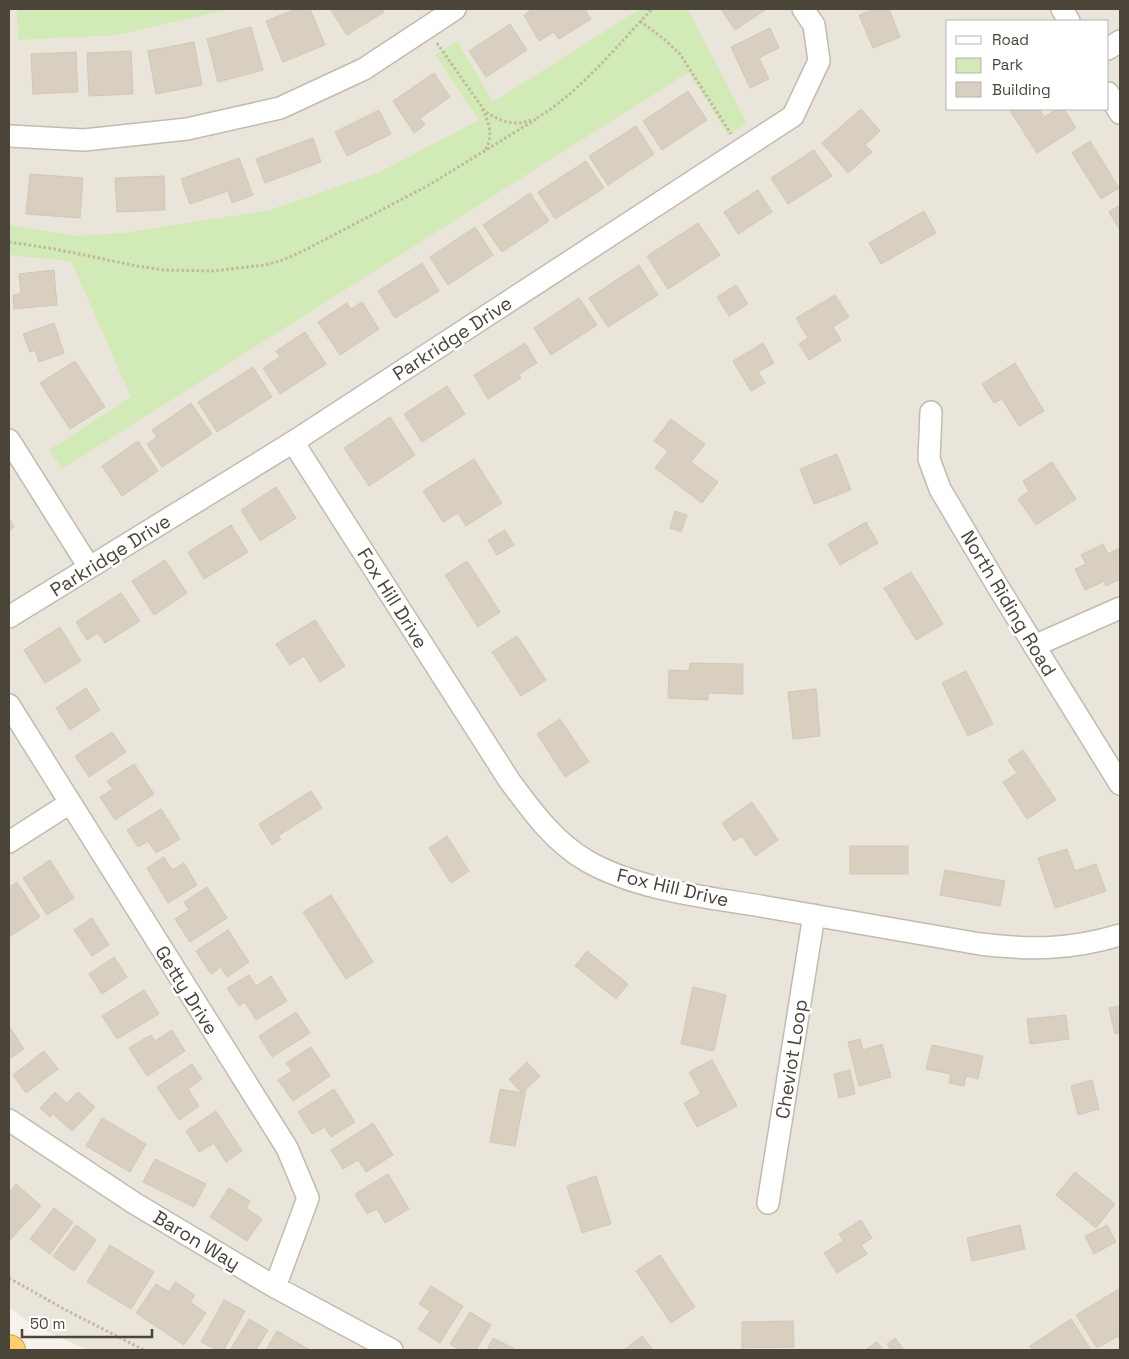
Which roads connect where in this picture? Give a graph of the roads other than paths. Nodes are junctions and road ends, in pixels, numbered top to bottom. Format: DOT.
graph roads {
  1 [pos="455,9"];
  2 [pos="803,9"];
  3 [pos="1062,9"];
  4 [pos="431,19"];
  5 [pos="1068,20"];
  6 [pos="1120,41"];
  7 [pos="1109,48"];
  8 [pos="1109,96"];
  9 [pos="1120,113"];
  10 [pos="9,136"];
  11 [pos="931,412"];
  12 [pos="9,440"];
  13 [pos="293,442"];
  14 [pos="89,567"];
  15 [pos="1120,608"];
  16 [pos="9,617"];
  17 [pos="1034,646"];
  18 [pos="9,705"];
  19 [pos="1120,784"];
  20 [pos="70,803"];
  21 [pos="9,842"];
  22 [pos="814,916"];
  23 [pos="1120,935"];
  24 [pos="9,1120"];
  25 [pos="768,1203"];
  26 [pos="275,1286"];
  27 [pos="392,1350"];
  1 -- 4 [label="street"];
  2 -- 13 [label="street, Parkridge Drive"];
  3 -- 5 [label="street"];
  4 -- 10 [label="street"];
  6 -- 7 [label="street"];
  8 -- 9 [label="street"];
  11 -- 17 [label="street, North Riding Road"];
  12 -- 14 [label="street"];
  13 -- 14 [label="street, Parkridge Drive"];
  13 -- 22 [label="street, Fox Hill Drive"];
  14 -- 16 [label="street, Parkridge Drive"];
  15 -- 17 [label="street"];
  17 -- 19 [label="street, North Riding Road"];
  18 -- 20 [label="street, Getty Drive"];
  20 -- 21 [label="street"];
  20 -- 26 [label="street, Getty Drive"];
  22 -- 23 [label="street, Fox Hill Drive"];
  22 -- 25 [label="street, Cheviot Loop"];
  24 -- 26 [label="street, Baron Way"];
  26 -- 27 [label="street, Baron Way"];
}
